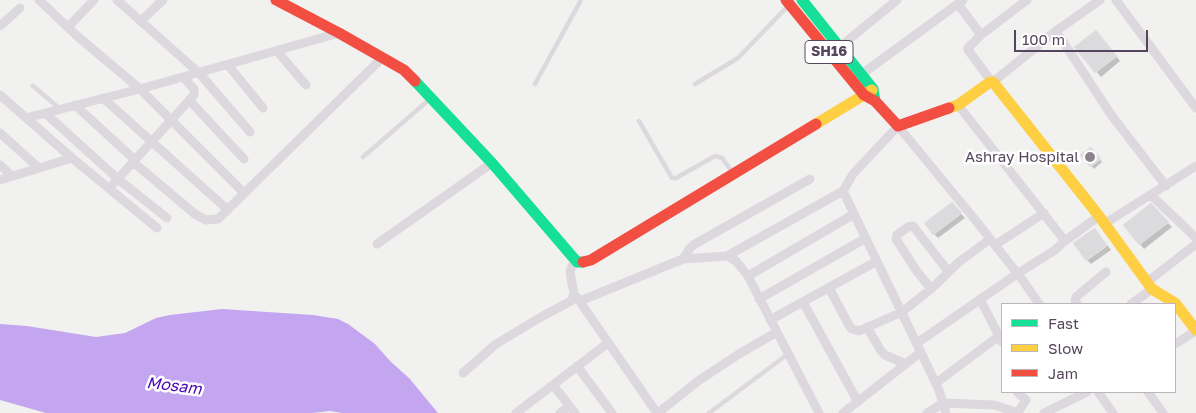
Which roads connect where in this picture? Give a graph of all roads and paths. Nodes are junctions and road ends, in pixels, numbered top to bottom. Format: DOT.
graph roads {
  1 [pos="40,0"];
  2 [pos="94,0"];
  3 [pos="117,0"];
  4 [pos="163,0"];
  5 [pos="276,0"];
  6 [pos="581,0"];
  7 [pos="802,0"];
  8 [pos="897,0"];
  9 [pos="1027,0"];
  10 [pos="1100,0"];
  11 [pos="1116,0"];
  12 [pos="788,2"];
  13 [pos="961,2"];
  14 [pos="290,3"];
  15 [pos="20,8"];
  16 [pos="141,22"];
  17 [pos="0,26"];
  18 [pos="68,27"];
  19 [pos="1056,31"];
  20 [pos="339,33"];
  21 [pos="981,35"];
  22 [pos="841,46"];
  23 [pos="277,51"];
  24 [pos="382,58"];
  25 [pos="228,65"];
  26 [pos="199,73"];
  27 [pos="862,74"];
  28 [pos="183,77"];
  29 [pos="993,82"];
  30 [pos="535,84"];
  31 [pos="696,84"];
  32 [pos="306,85"];
  33 [pos="34,86"];
  34 [pos="140,89"];
  35 [pos="868,92"];
  36 [pos="0,95"];
  37 [pos="432,97"];
  38 [pos="104,98"];
  39 [pos="189,100"];
  40 [pos="958,105"];
  41 [pos="75,106"];
  42 [pos="263,108"];
  43 [pos="1196,108"];
  44 [pos="60,109"];
  45 [pos="45,113"];
  46 [pos="26,118"];
  47 [pos="170,119"];
  48 [pos="639,121"];
  49 [pos="898,126"];
  50 [pos="250,132"];
  51 [pos="0,133"];
  52 [pos="151,141"];
  53 [pos="363,157"];
  54 [pos="72,158"];
  55 [pos="244,159"];
  56 [pos="134,161"];
  57 [pos="492,163"];
  58 [pos="0,165"];
  59 [pos="1196,166"];
  60 [pos="39,168"];
  61 [pos="733,174"];
  62 [pos="12,176"];
  63 [pos="118,179"];
  64 [pos="810,179"];
  65 [pos="0,180"];
  66 [pos="1166,186"];
  67 [pos="109,189"];
  68 [pos="843,191"];
  69 [pos="244,192"];
  70 [pos="1151,195"];
  71 [pos="228,210"];
  72 [pos="854,214"];
  73 [pos="1044,214"];
  74 [pos="167,218"];
  75 [pos="1101,220"];
  76 [pos="157,228"];
  77 [pos="866,238"];
  78 [pos="1196,238"];
  79 [pos="1065,241"];
  80 [pos="992,242"];
  81 [pos="377,244"];
  82 [pos="1196,244"];
  83 [pos="727,256"];
  84 [pos="683,259"];
  85 [pos="576,262"];
  86 [pos="877,262"];
  87 [pos="948,271"];
  88 [pos="1106,272"];
  89 [pos="1017,274"];
  90 [pos="748,276"];
  91 [pos="1150,285"];
  92 [pos="829,288"];
  93 [pos="931,289"];
  94 [pos="577,298"];
  95 [pos="760,299"];
  96 [pos="980,300"];
  97 [pos="803,302"];
  98 [pos="1038,303"];
  99 [pos="1076,303"];
  100 [pos="1132,303"];
  101 [pos="1175,303"];
  102 [pos="1176,304"];
  103 [pos="902,312"];
  104 [pos="770,320"];
  105 [pos="867,327"];
  106 [pos="1196,331"];
  107 [pos="777,332"];
  108 [pos="1001,339"];
  109 [pos="608,343"];
  110 [pos="1176,343"];
  111 [pos="919,347"];
  112 [pos="788,354"];
  113 [pos="906,364"];
  114 [pos="577,366"];
  115 [pos="463,373"];
  116 [pos="936,384"];
  117 [pos="553,385"];
  118 [pos="1018,393"];
  119 [pos="1085,393"];
  120 [pos="1099,393"];
  121 [pos="1149,393"];
  122 [pos="858,402"];
  123 [pos="942,403"];
  124 [pos="572,409"];
  125 [pos="516,413"];
  126 [pos="560,413"];
  127 [pos="612,413"];
  128 [pos="657,413"];
  129 [pos="709,413"];
  130 [pos="819,413"];
  131 [pos="843,413"];
  132 [pos="927,413"];
  133 [pos="946,413"];
  134 [pos="1018,413"];
  135 [pos="1044,413"];
  136 [pos="1113,413"];
  137 [pos="1164,413"];
  1 -- 18 [label="street"];
  2 -- 18 [label="street"];
  3 -- 16 [label="street"];
  4 -- 16 [label="street"];
  5 -- 14 [label="street"];
  6 -- 30 [label="lane"];
  7 -- 22 [label="street, SH16"];
  8 -- 22 [label="street"];
  9 -- 21 [label="street"];
  10 -- 19 [label="street"];
  11 -- 43 [label="street"];
  12 -- 31 [label="lane"];
  12 -- 35 [label="street, SH16"];
  13 -- 21 [label="street"];
  13 -- 27 [label="street"];
  14 -- 20 [label="street"];
  15 -- 17 [label="street"];
  16 -- 26 [label="street"];
  18 -- 34 [label="street"];
  19 -- 29 [label="street"];
  19 -- 66 [label="street"];
  20 -- 23 [label="street"];
  20 -- 24 [label="street"];
  21 -- 29 [label="street"];
  22 -- 27 [label="street, SH16"];
  23 -- 25 [label="street"];
  23 -- 32 [label="street"];
  24 -- 37 [label="street"];
  24 -- 69 [label="street"];
  25 -- 26 [label="street"];
  25 -- 42 [label="street"];
  26 -- 28 [label="street"];
  26 -- 50 [label="street"];
  27 -- 35 [label="street"];
  28 -- 34 [label="street"];
  28 -- 39 [label="street"];
  29 -- 40 [label="street"];
  29 -- 75 [label="street"];
  33 -- 44 [label="lane"];
  34 -- 38 [label="street"];
  34 -- 47 [label="street"];
  35 -- 49 [label="street"];
  35 -- 61 [label="street"];
  36 -- 46 [label="street"];
  37 -- 53 [label="lane"];
  37 -- 57 [label="street"];
  38 -- 41 [label="street"];
  38 -- 52 [label="street"];
  39 -- 47 [label="street"];
  39 -- 55 [label="street"];
  40 -- 49 [label="street"];
  40 -- 73 [label="street"];
  41 -- 44 [label="street"];
  41 -- 56 [label="street"];
  44 -- 45 [label="street"];
  45 -- 46 [label="street"];
  45 -- 63 [label="street"];
  46 -- 54 [label="street"];
  47 -- 52 [label="street"];
  47 -- 69 [label="street"];
  48 -- 61 [label="lane"];
  49 -- 68 [label="street"];
  49 -- 80 [label="street"];
  51 -- 60 [label="street"];
  52 -- 56 [label="street"];
  52 -- 71 [label="street"];
  54 -- 60 [label="street"];
  54 -- 67 [label="street"];
  56 -- 63 [label="street"];
  56 -- 71 [label="street"];
  57 -- 81 [label="street"];
  57 -- 85 [label="street"];
  58 -- 62 [label="street"];
  59 -- 66 [label="street"];
  60 -- 62 [label="street"];
  61 -- 85 [label="street"];
  62 -- 65 [label="street"];
  63 -- 67 [label="street"];
  63 -- 74 [label="street"];
  64 -- 84 [label="street"];
  66 -- 70 [label="street"];
  67 -- 76 [label="street"];
  68 -- 72 [label="street"];
  68 -- 83 [label="street"];
  69 -- 71 [label="street"];
  70 -- 75 [label="street"];
  70 -- 78 [label="street"];
  72 -- 77 [label="street"];
  72 -- 90 [label="street"];
  73 -- 79 [label="street"];
  73 -- 80 [label="street"];
  75 -- 79 [label="street"];
  75 -- 91 [label="street"];
  77 -- 86 [label="street"];
  77 -- 95 [label="street"];
  79 -- 89 [label="street"];
  80 -- 87 [label="street"];
  80 -- 89 [label="street"];
  82 -- 91 [label="street"];
  83 -- 84 [label="street"];
  83 -- 90 [label="street"];
  84 -- 94 [label="street"];
  85 -- 94 [label="street"];
  86 -- 92 [label="street"];
  86 -- 103 [label="street"];
  87 -- 93 [label="street"];
  87 -- 93 [label="street"];
  88 -- 99 [label="street"];
  89 -- 96 [label="street"];
  89 -- 98 [label="street"];
  90 -- 95 [label="street"];
  91 -- 100 [label="street"];
  91 -- 101 [label="street"];
  92 -- 97 [label="street"];
  92 -- 105 [label="street"];
  93 -- 103 [label="street"];
  94 -- 109 [label="street"];
  94 -- 115 [label="street"];
  95 -- 104 [label="street"];
  96 -- 108 [label="street"];
  96 -- 111 [label="street"];
  97 -- 104 [label="street"];
  97 -- 122 [label="street"];
  102 -- 106 [label="street"];
  103 -- 105 [label="street"];
  103 -- 111 [label="street"];
  104 -- 107 [label="street"];
  105 -- 113 [label="street"];
  106 -- 110 [label="street"];
  107 -- 112 [label="street"];
  107 -- 128 [label="street"];
  108 -- 116 [label="street"];
  109 -- 114 [label="street"];
  109 -- 128 [label="street"];
  111 -- 113 [label="street"];
  111 -- 116 [label="street"];
  112 -- 129 [label="lane"];
  112 -- 130 [label="street"];
  113 -- 122 [label="street"];
  114 -- 117 [label="street"];
  114 -- 127 [label="street"];
  116 -- 123 [label="street"];
  117 -- 124 [label="street"];
  117 -- 125 [label="street"];
  118 -- 134 [label="street"];
  119 -- 135 [label="street"];
  120 -- 136 [label="street"];
  121 -- 137 [label="street"];
  122 -- 131 [label="street"];
  123 -- 132 [label="street"];
  123 -- 133 [label="street"];
  123 -- 134 [label="street"];
  124 -- 126 [label="street"];
}
